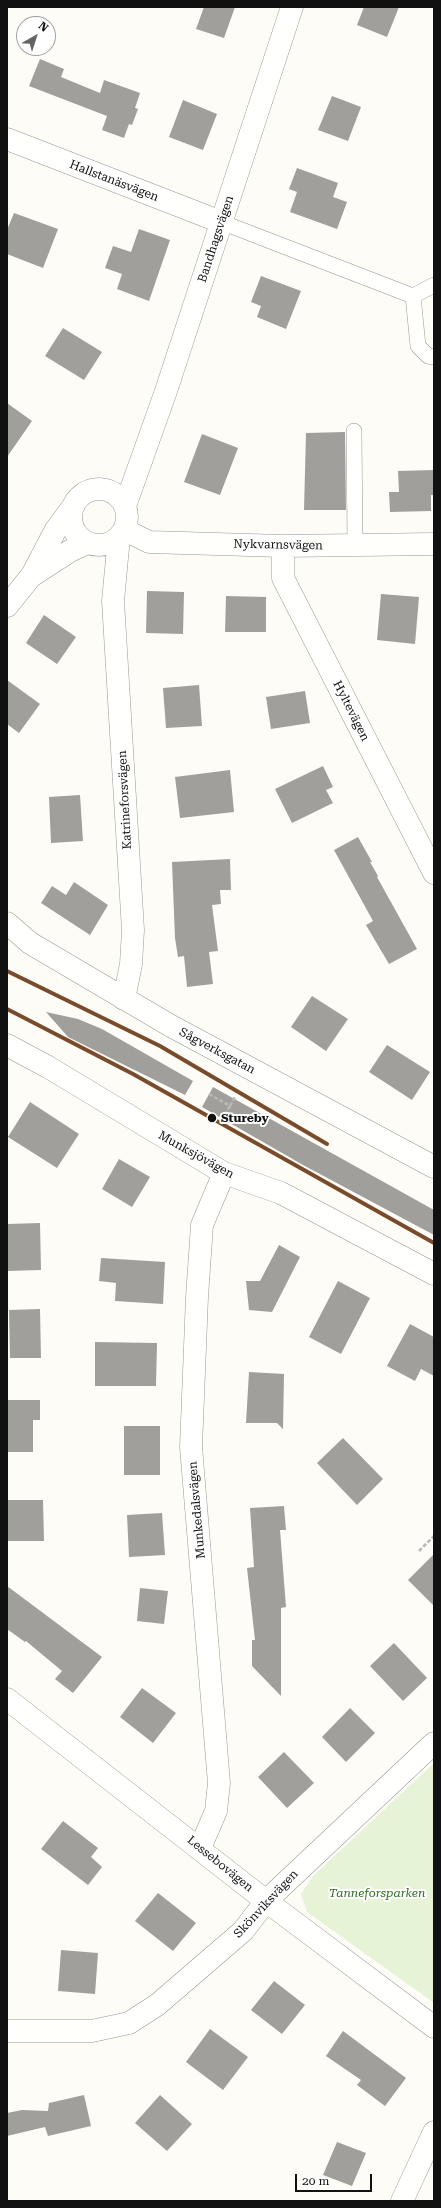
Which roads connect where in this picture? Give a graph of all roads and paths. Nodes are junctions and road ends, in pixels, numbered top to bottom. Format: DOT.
graph roads {
  1 [pos="292,7"];
  2 [pos="7,139"];
  3 [pos="221,222"];
  4 [pos="434,285"];
  5 [pos="413,296"];
  6 [pos="434,357"];
  7 [pos="354,431"];
  8 [pos="137,470"];
  9 [pos="99,489"];
  10 [pos="74,505"];
  11 [pos="125,506"];
  12 [pos="122,533"];
  13 [pos="91,544"];
  14 [pos="434,544"];
  15 [pos="355,545"];
  16 [pos="283,546"];
  17 [pos="32,575"];
  18 [pos="113,601"];
  19 [pos="7,606"];
  20 [pos="434,872"];
  21 [pos="7,923"];
  22 [pos="124,999"];
  23 [pos="7,1045"];
  24 [pos="209,1094"];
  25 [pos="235,1097"];
  26 [pos="230,1106"];
  27 [pos="222,1120"];
  28 [pos="434,1167"];
  29 [pos="224,1173"];
  30 [pos="434,1274"];
  31 [pos="434,1536"];
  32 [pos="419,1551"];
  33 [pos="7,1699"];
  34 [pos="434,1743"];
  35 [pos="200,1848"];
  36 [pos="266,1901"];
  37 [pos="434,2027"];
  38 [pos="7,2031"];
  39 [pos="434,2132"];
  40 [pos="402,2201"];
  1 -- 3 [label="street, Bandhagsvägen"];
  2 -- 3 [label="street, Hallstanäsvägen"];
  3 -- 5 [label="lane"];
  3 -- 8 [label="street, Bandhagsvägen"];
  4 -- 5 [label="lane"];
  5 -- 6 [label="lane"];
  7 -- 15 [label="lane"];
  8 -- 9 [label="street"];
  8 -- 11 [label="street, Bandhagsvägen"];
  9 -- 10 [label="street"];
  9 -- 11 [label="street"];
  10 -- 13 [label="street"];
  10 -- 17 [label="street"];
  11 -- 12 [label="street, Bandhagsvägen"];
  12 -- 13 [label="street"];
  12 -- 16 [label="street, Nykvarnsvägen"];
  12 -- 18 [label="street, Katrineforsvägen"];
  13 -- 17 [label="street"];
  13 -- 18 [label="street, Katrineforsvägen"];
  14 -- 15 [label="street, Nykvarnsvägen"];
  15 -- 16 [label="street, Nykvarnsvägen"];
  16 -- 20 [label="street, Hyltevägen"];
  17 -- 19 [label="street"];
  18 -- 22 [label="street, Katrineforsvägen"];
  21 -- 22 [label="street, Sågverksgatan"];
  22 -- 28 [label="street, Sågverksgatan"];
  23 -- 29 [label="street, Munksjövägen"];
  24 -- 26 [label="path"];
  25 -- 26 [label="path"];
  26 -- 27 [label="path"];
  29 -- 30 [label="street, Munksjövägen"];
  29 -- 35 [label="street, Munkedalsvägen"];
  31 -- 32 [label="path"];
  33 -- 35 [label="street, Lessebovägen"];
  34 -- 36 [label="street, Skönviksvägen"];
  35 -- 36 [label="street, Lessebovägen"];
  36 -- 37 [label="street, Lessebovägen"];
  36 -- 38 [label="street, Skönviksvägen"];
  39 -- 40 [label="street"];
}
